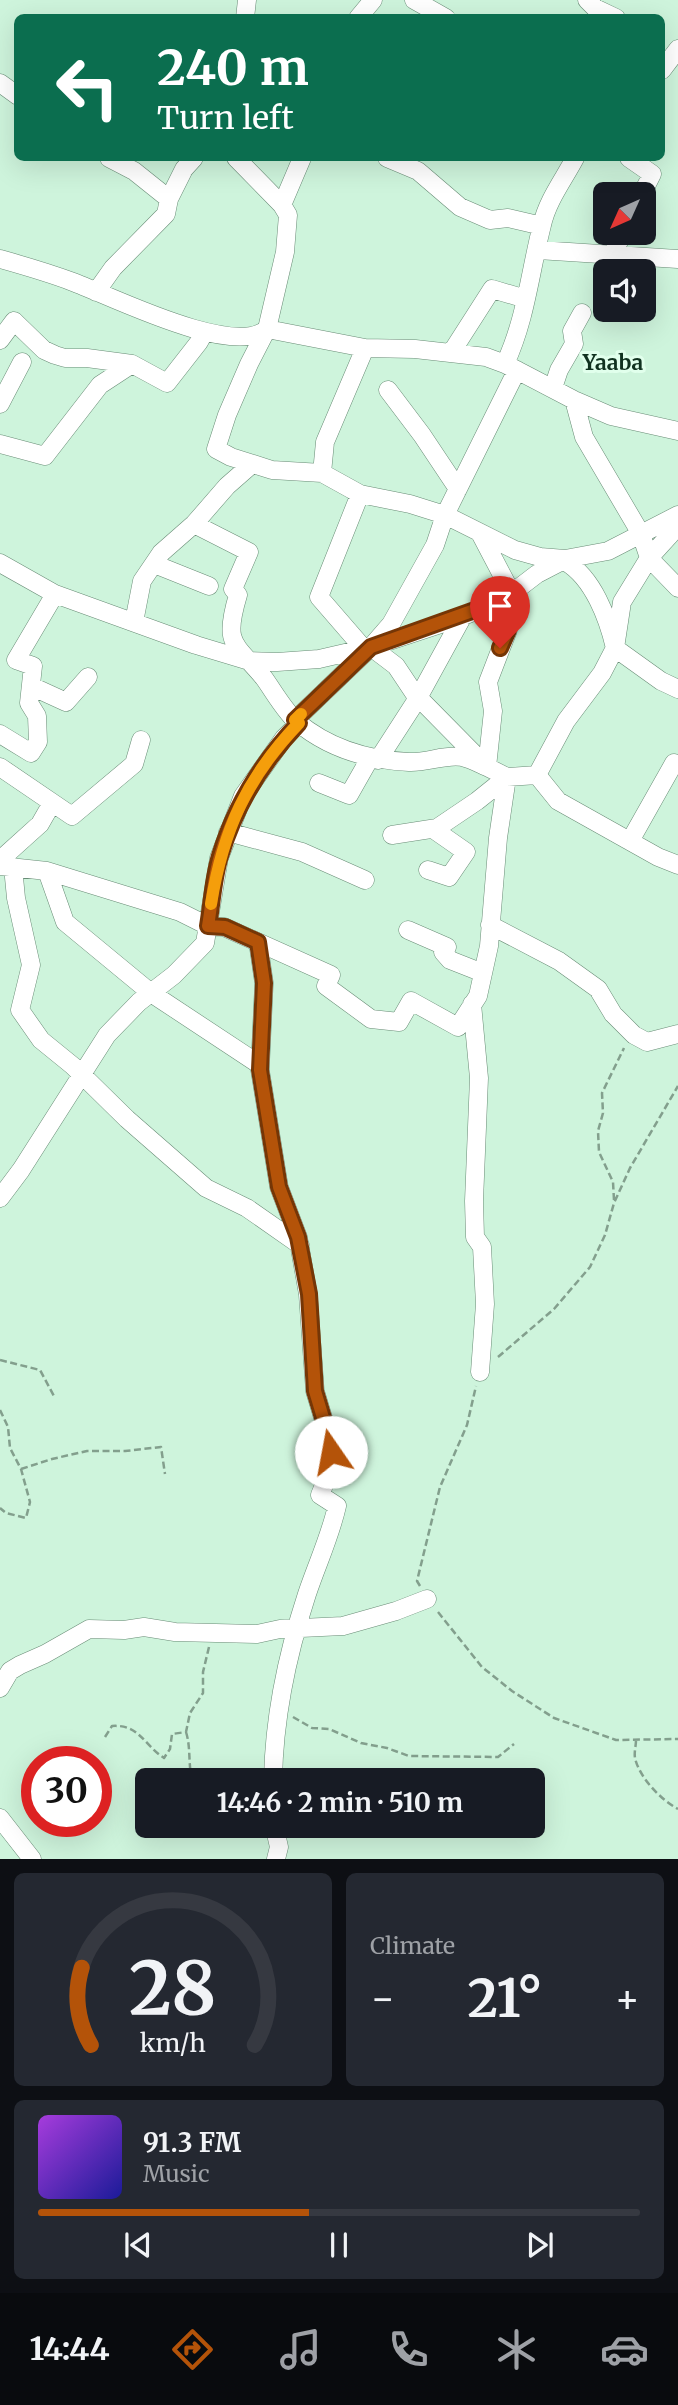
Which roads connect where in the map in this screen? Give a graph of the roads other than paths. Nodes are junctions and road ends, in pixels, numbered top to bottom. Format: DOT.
graph roads {
  1 [pos="373,0"];
  2 [pos="414,0"];
  3 [pos="587,0"];
  4 [pos="361,14"];
  5 [pos="439,14"];
  6 [pos="608,14"];
  7 [pos="115,161"];
  8 [pos="191,161"];
  9 [pos="243,161"];
  10 [pos="301,161"];
  11 [pos="394,161"];
  12 [pos="573,161"];
  13 [pos="633,161"];
  14 [pos="648,182"];
  15 [pos="169,198"];
  16 [pos="282,205"];
  17 [pos="542,223"];
  18 [pos="617,245"];
  19 [pos="538,250"];
  20 [pos="613,254"];
  21 [pos="678,259"];
  22 [pos="0,260"];
  23 [pos="96,292"];
  24 [pos="526,299"];
  25 [pos="582,313"];
  26 [pos="267,329"];
  27 [pos="204,332"];
  28 [pos="0,340"];
  29 [pos="365,348"];
  30 [pos="451,353"];
  31 [pos="22,362"];
  32 [pos="132,364"];
  33 [pos="511,367"];
  34 [pos="553,388"];
  35 [pos="387,390"];
  36 [pos="574,400"];
  37 [pos="0,404"];
  38 [pos="678,431"];
  39 [pos="0,444"];
  40 [pos="251,465"];
  41 [pos="322,473"];
  42 [pos="458,489"];
  43 [pos="360,494"];
  44 [pos="678,514"];
  45 [pos="445,515"];
  46 [pos="194,524"];
  47 [pos="678,526"];
  48 [pos="480,533"];
  49 [pos="641,534"];
  50 [pos="649,558"];
  51 [pos="563,560"];
  52 [pos="0,563"];
  53 [pos="154,564"];
  54 [pos="209,586"];
  55 [pos="678,588"];
  56 [pos="55,594"];
  57 [pos="506,598"];
  58 [pos="463,616"];
  59 [pos="134,622"];
  60 [pos="368,648"];
  61 [pos="615,648"];
  62 [pos="250,661"];
  63 [pos="88,677"];
  64 [pos="31,686"];
  65 [pos="678,689"];
  66 [pos="418,698"];
  67 [pos="297,721"];
  68 [pos="0,734"];
  69 [pos="141,740"];
  70 [pos="31,753"];
  71 [pos="374,759"];
  72 [pos="676,761"];
  73 [pos="487,767"];
  74 [pos="7,771"];
  75 [pos="537,775"];
  76 [pos="508,777"];
  77 [pos="319,783"];
  78 [pos="52,803"];
  79 [pos="433,829"];
  80 [pos="228,832"];
  81 [pos="392,835"];
  82 [pos="630,841"];
  83 [pos="4,864"];
  84 [pos="678,865"];
  85 [pos="428,870"];
  86 [pos="47,871"];
  87 [pos="365,880"];
  88 [pos="491,925"];
  89 [pos="208,926"];
  90 [pos="408,930"];
  91 [pos="258,942"];
  92 [pos="483,973"];
  93 [pos="151,993"];
  94 [pos="472,1004"];
  95 [pos="678,1034"];
  96 [pos="261,1065"];
  97 [pos="82,1074"];
  98 [pos="0,1198"];
  99 [pos="300,1245"];
  100 [pos="480,1372"];
  101 [pos="427,1599"];
  102 [pos="297,1629"];
  103 [pos="0,1688"];
  104 [pos="274,1768"];
  105 [pos="0,1818"];
  106 [pos="277,1838"];
  107 [pos="32,1859"];
  108 [pos="276,1859"];
  1 -- 4 [label="street"];
  2 -- 5 [label="street"];
  3 -- 6 [label="street"];
  7 -- 15 [label="street"];
  8 -- 15 [label="street"];
  9 -- 16 [label="street"];
  10 -- 16 [label="street"];
  11 -- 17 [label="street"];
  12 -- 17 [label="street"];
  13 -- 14 [label="street"];
  15 -- 23 [label="street"];
  16 -- 26 [label="street"];
  17 -- 19 [label="street"];
  18 -- 20 [label="street"];
  19 -- 20 [label="street"];
  19 -- 24 [label="street"];
  20 -- 21 [label="street"];
  22 -- 23 [label="street"];
  23 -- 27 [label="street"];
  24 -- 30 [label="street"];
  24 -- 33 [label="street"];
  25 -- 34 [label="street"];
  26 -- 27 [label="street"];
  26 -- 29 [label="street"];
  26 -- 40 [label="street"];
  27 -- 32 [label="street"];
  28 -- 32 [label="street"];
  29 -- 30 [label="street"];
  29 -- 41 [label="street"];
  30 -- 33 [label="street"];
  31 -- 37 [label="street"];
  32 -- 39 [label="street"];
  33 -- 34 [label="street"];
  33 -- 42 [label="street"];
  34 -- 36 [label="street"];
  35 -- 42 [label="street"];
  36 -- 38 [label="street"];
  36 -- 49 [label="street"];
  40 -- 41 [label="street"];
  40 -- 46 [label="street"];
  41 -- 43 [label="street"];
  42 -- 45 [label="street"];
  43 -- 45 [label="street"];
  43 -- 60 [label="street"];
  44 -- 49 [label="street"];
  45 -- 48 [label="street"];
  45 -- 60 [label="street"];
  46 -- 53 [label="street"];
  46 -- 62 [label="street"];
  47 -- 50 [label="street"];
  48 -- 51 [label="street"];
  48 -- 57 [label="street"];
  49 -- 50 [label="street"];
  49 -- 51 [label="street"];
  50 -- 55 [label="street"];
  50 -- 61 [label="street"];
  51 -- 57 [label="street"];
  51 -- 61 [label="street"];
  52 -- 56 [label="street"];
  53 -- 54 [label="street"];
  53 -- 59 [label="street"];
  56 -- 59 [label="street"];
  56 -- 64 [label="street"];
  57 -- 58 [label="street"];
  57 -- 73 [label="street"];
  58 -- 60 [label="street"];
  58 -- 66 [label="street"];
  59 -- 62 [label="street"];
  60 -- 62 [label="street"];
  60 -- 66 [label="street"];
  60 -- 67 [label="street"];
  61 -- 65 [label="street"];
  61 -- 75 [label="street"];
  62 -- 67 [label="street"];
  63 -- 64 [label="street"];
  64 -- 70 [label="street"];
  66 -- 71 [label="street"];
  66 -- 73 [label="street"];
  67 -- 71 [label="street"];
  67 -- 80 [label="street"];
  68 -- 70 [label="street"];
  69 -- 78 [label="street"];
  70 -- 74 [label="street"];
  71 -- 73 [label="street"];
  71 -- 77 [label="street"];
  72 -- 82 [label="street"];
  73 -- 76 [label="street"];
  74 -- 78 [label="street"];
  75 -- 76 [label="street"];
  75 -- 82 [label="street"];
  76 -- 79 [label="street"];
  76 -- 88 [label="street"];
  78 -- 83 [label="street"];
  79 -- 81 [label="street"];
  79 -- 85 [label="street"];
  80 -- 87 [label="street"];
  80 -- 89 [label="street"];
  82 -- 84 [label="street"];
  83 -- 86 [label="street"];
  83 -- 97 [label="street"];
  86 -- 89 [label="street"];
  86 -- 93 [label="street"];
  88 -- 92 [label="street"];
  88 -- 95 [label="street"];
  89 -- 91 [label="street"];
  89 -- 93 [label="street"];
  90 -- 92 [label="street"];
  91 -- 94 [label="street"];
  91 -- 96 [label="street"];
  92 -- 94 [label="street"];
  93 -- 96 [label="street"];
  93 -- 97 [label="street"];
  94 -- 100 [label="street"];
  96 -- 99 [label="street"];
  97 -- 98 [label="street"];
  97 -- 99 [label="street"];
  99 -- 102 [label="street"];
  101 -- 102 [label="street"];
  102 -- 103 [label="street"];
  102 -- 104 [label="street"];
  105 -- 107 [label="street"];
  106 -- 108 [label="street"];
}
